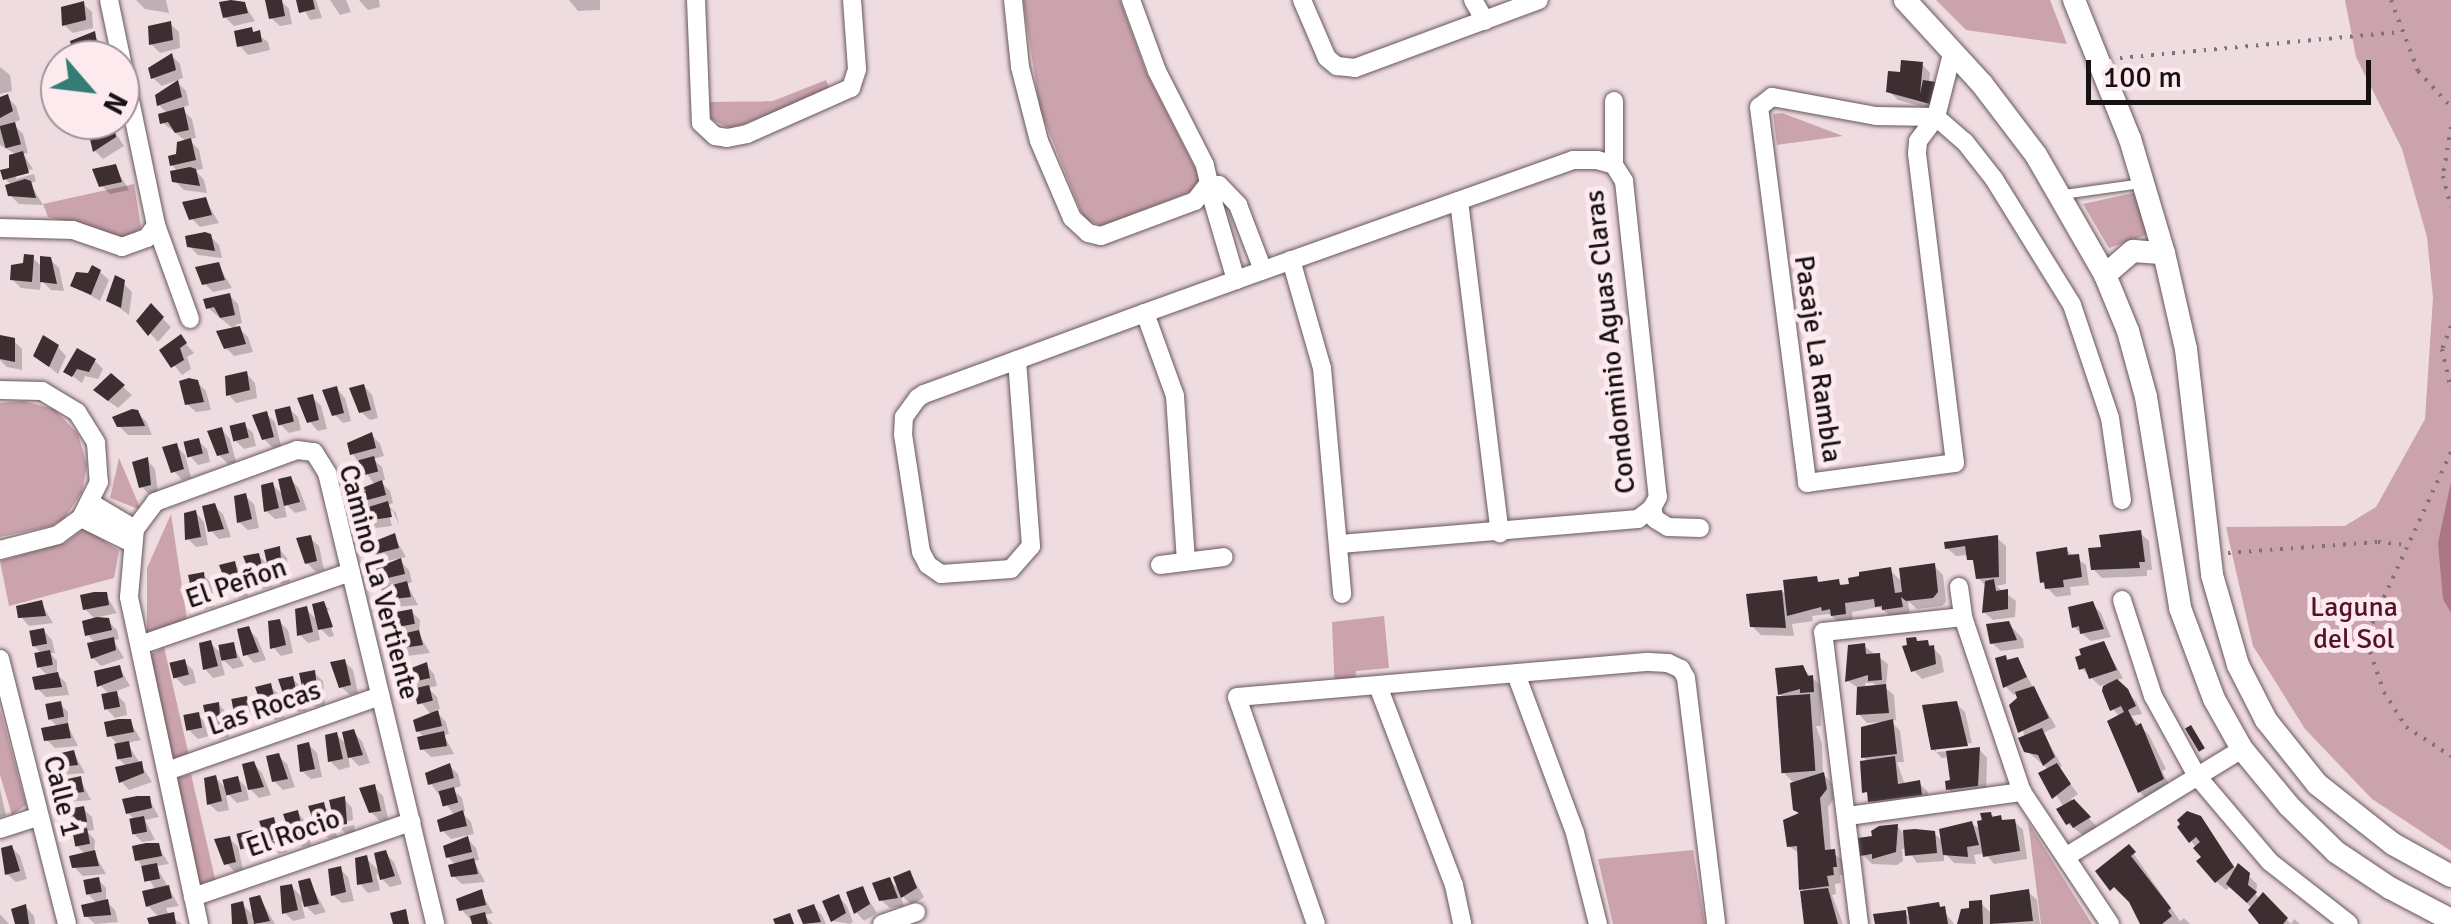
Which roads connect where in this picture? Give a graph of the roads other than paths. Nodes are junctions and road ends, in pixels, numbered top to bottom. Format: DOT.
graph roads {
  1 [pos="109,0"];
  2 [pos="696,0"];
  3 [pos="852,0"];
  4 [pos="1012,0"];
  5 [pos="1131,0"];
  6 [pos="1302,0"];
  7 [pos="1473,0"];
  8 [pos="1540,0"];
  9 [pos="1906,0"];
  10 [pos="2074,0"];
  11 [pos="1486,21"];
  12 [pos="1954,50"];
  13 [pos="1614,101"];
  14 [pos="1936,117"];
  15 [pos="1614,165"];
  16 [pos="2144,182"];
  17 [pos="1208,186"];
  18 [pos="2062,194"];
  19 [pos="1459,200"];
  20 [pos="156,225"];
  21 [pos="0,228"];
  22 [pos="2164,253"];
  23 [pos="1291,260"];
  24 [pos="1264,270"];
  25 [pos="2105,276"];
  26 [pos="1236,280"];
  27 [pos="1145,314"];
  28 [pos="190,319"];
  29 [pos="1017,360"];
  30 [pos="0,390"];
  31 [pos="2122,500"];
  32 [pos="1652,508"];
  33 [pos="86,510"];
  34 [pos="1700,528"];
  35 [pos="1509,532"];
  36 [pos="133,536"];
  37 [pos="1340,544"];
  38 [pos="0,550"];
  39 [pos="1224,557"];
  40 [pos="1186,562"];
  41 [pos="1160,565"];
  42 [pos="350,572"];
  43 [pos="1959,587"];
  44 [pos="1342,594"];
  45 [pos="2122,600"];
  46 [pos="1963,617"];
  47 [pos="140,646"];
  48 [pos="0,660"];
  49 [pos="1516,674"];
  50 [pos="3,682"];
  51 [pos="1378,686"];
  52 [pos="380,696"];
  53 [pos="2242,749"];
  54 [pos="166,771"];
  55 [pos="2197,776"];
  56 [pos="2022,792"];
  57 [pos="1848,816"];
  58 [pos="38,817"];
  59 [pos="411,822"];
  60 [pos="0,829"];
  61 [pos="2067,856"];
  62 [pos="2451,876"];
  63 [pos="193,897"];
  64 [pos="916,912"];
  65 [pos="2451,920"];
  66 [pos="67,924"];
  67 [pos="199,924"];
  68 [pos="435,924"];
  69 [pos="882,924"];
  70 [pos="1316,924"];
  71 [pos="1462,924"];
  72 [pos="1598,924"];
  73 [pos="1716,924"];
  74 [pos="1860,924"];
  75 [pos="2110,924"];
  76 [pos="2349,924"];
  1 -- 20 [label="street"];
  2 -- 3 [label="street"];
  4 -- 17 [label="street"];
  5 -- 17 [label="street"];
  6 -- 11 [label="street"];
  7 -- 11 [label="street"];
  8 -- 11 [label="street"];
  9 -- 12 [label="street"];
  10 -- 16 [label="street"];
  12 -- 14 [label="street"];
  12 -- 18 [label="street"];
  13 -- 15 [label="street"];
  14 -- 14 [label="street, Pasaje La Rambla"];
  14 -- 31 [label="street"];
  15 -- 19 [label="street, Condominio Aguas Claras"];
  15 -- 32 [label="street, Condominio Aguas Claras"];
  16 -- 18 [label="lane"];
  16 -- 22 [label="street"];
  17 -- 24 [label="street"];
  17 -- 26 [label="street"];
  18 -- 25 [label="street"];
  19 -- 23 [label="street, Condominio Aguas Claras"];
  19 -- 35 [label="street"];
  20 -- 21 [label="street"];
  20 -- 28 [label="street"];
  22 -- 25 [label="street"];
  22 -- 62 [label="street"];
  23 -- 24 [label="street, Condominio Aguas Claras"];
  23 -- 37 [label="street"];
  24 -- 26 [label="street, Condominio Aguas Claras"];
  25 -- 53 [label="street"];
  26 -- 27 [label="street, Condominio Aguas Claras"];
  27 -- 29 [label="street, Condominio Aguas Claras"];
  27 -- 40 [label="street"];
  29 -- 29 [label="street, Condominio Aguas Claras"];
  30 -- 33 [label="street"];
  32 -- 34 [label="street"];
  32 -- 35 [label="street, Condominio Aguas Claras"];
  33 -- 36 [label="street"];
  33 -- 38 [label="street"];
  35 -- 37 [label="street, Condominio Aguas Claras"];
  36 -- 42 [label="street, Camino La Vertiente"];
  36 -- 47 [label="street"];
  37 -- 44 [label="street"];
  39 -- 40 [label="street"];
  40 -- 41 [label="street"];
  42 -- 47 [label="street, El Peñon"];
  42 -- 52 [label="street, Camino La Vertiente"];
  43 -- 46 [label="street"];
  45 -- 55 [label="street"];
  46 -- 56 [label="street"];
  46 -- 57 [label="street"];
  47 -- 54 [label="street"];
  48 -- 50 [label="street, Calle 1"];
  49 -- 51 [label="street"];
  49 -- 72 [label="street"];
  49 -- 73 [label="street"];
  50 -- 58 [label="street, Calle 1"];
  51 -- 70 [label="street"];
  51 -- 71 [label="street"];
  52 -- 54 [label="street, Las Rocas"];
  52 -- 59 [label="street, Camino La Vertiente"];
  53 -- 55 [label="street"];
  53 -- 65 [label="street"];
  54 -- 63 [label="street"];
  55 -- 61 [label="street"];
  55 -- 76 [label="street"];
  56 -- 57 [label="street"];
  56 -- 61 [label="street"];
  57 -- 74 [label="street"];
  58 -- 60 [label="street"];
  58 -- 66 [label="street, Calle 1"];
  59 -- 63 [label="street, El Rocio"];
  59 -- 68 [label="street, Camino La Vertiente"];
  61 -- 75 [label="street"];
  63 -- 67 [label="street"];
  64 -- 69 [label="street"];
}
